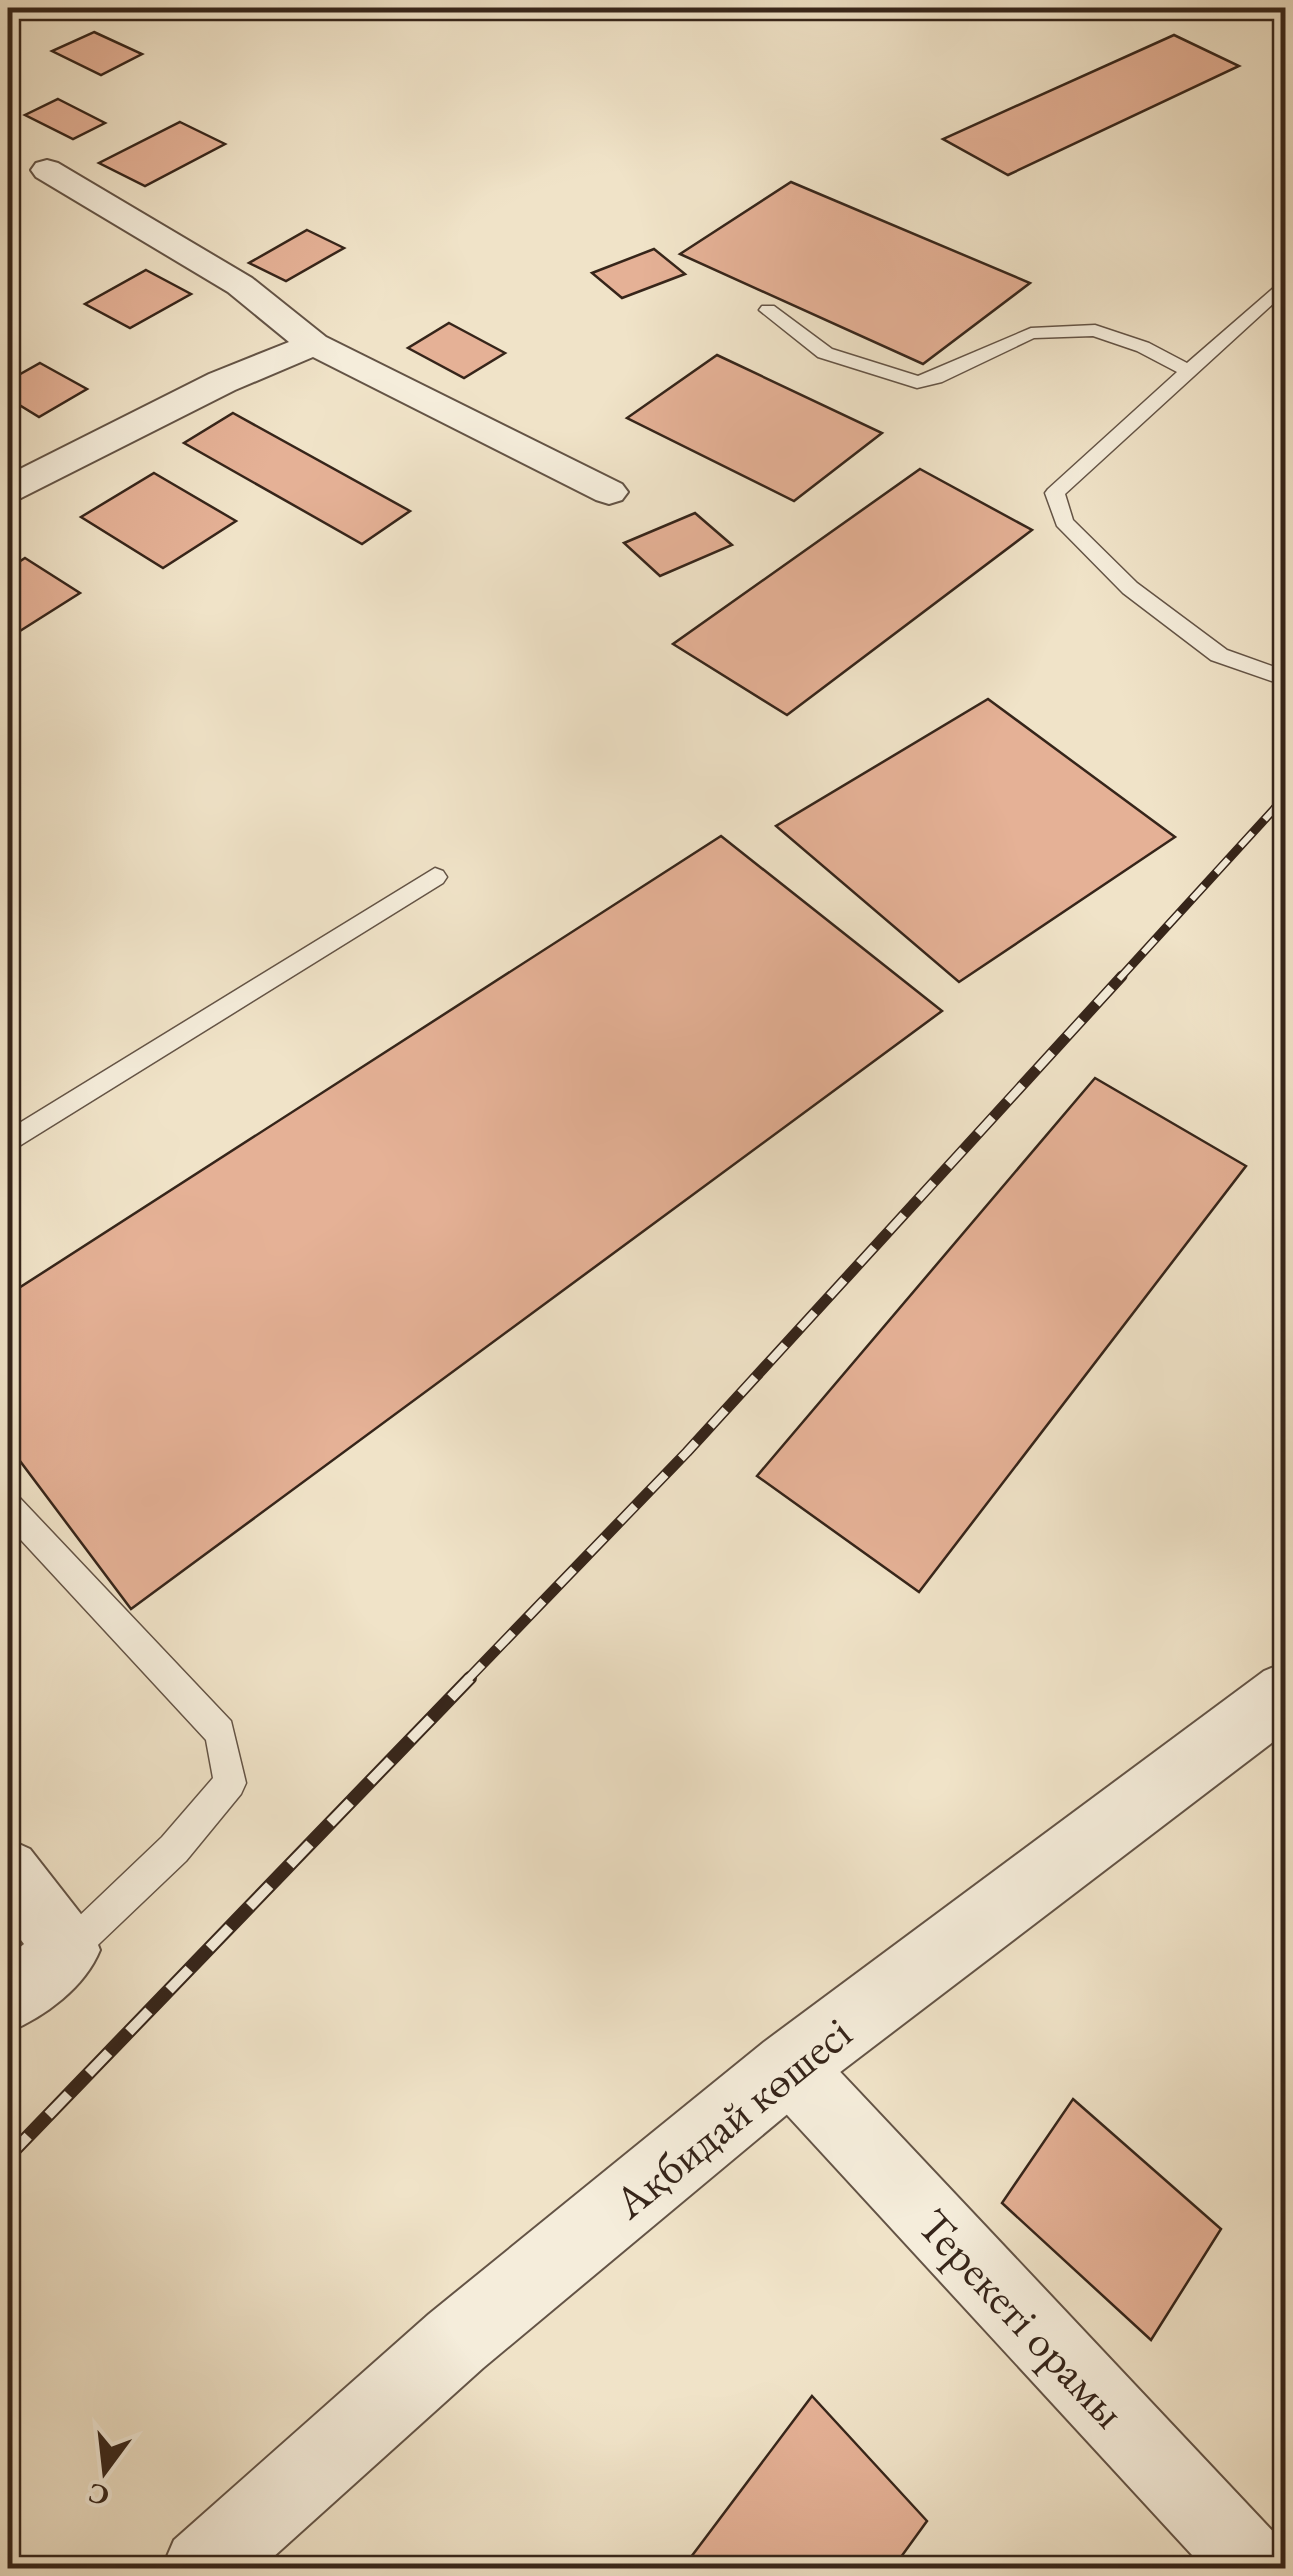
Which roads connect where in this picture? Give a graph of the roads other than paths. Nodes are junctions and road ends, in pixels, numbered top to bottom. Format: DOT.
graph roads {
  1 [pos="47,170"];
  2 [pos="1286,282"];
  3 [pos="768,310"];
  4 [pos="314,344"];
  5 [pos="1189,370"];
  6 [pos="8,490"];
  7 [pos="609,492"];
  8 [pos="1286,679"];
  9 [pos="435,877"];
  10 [pos="8,1143"];
  11 [pos="8,1506"];
  12 [pos="1286,1693"];
  13 [pos="8,1871"];
  14 [pos="68,1950"];
  15 [pos="8,1999"];
  16 [pos="789,2068"];
  17 [pos="202,2568"];
  18 [pos="1255,2568"];
  1 -- 4 [label="street"];
  2 -- 5 [label="lane"];
  3 -- 5 [label="lane"];
  4 -- 6 [label="street"];
  4 -- 7 [label="street"];
  5 -- 8 [label="lane"];
  9 -- 10 [label="lane"];
  11 -- 14 [label="lane"];
  12 -- 16 [label="street, Ақбидай көшесі"];
  13 -- 14 [label="street"];
  14 -- 15 [label="street"];
  16 -- 17 [label="street, Ақбидай көшесі"];
  16 -- 18 [label="street, Терекеті орамы"];
}
